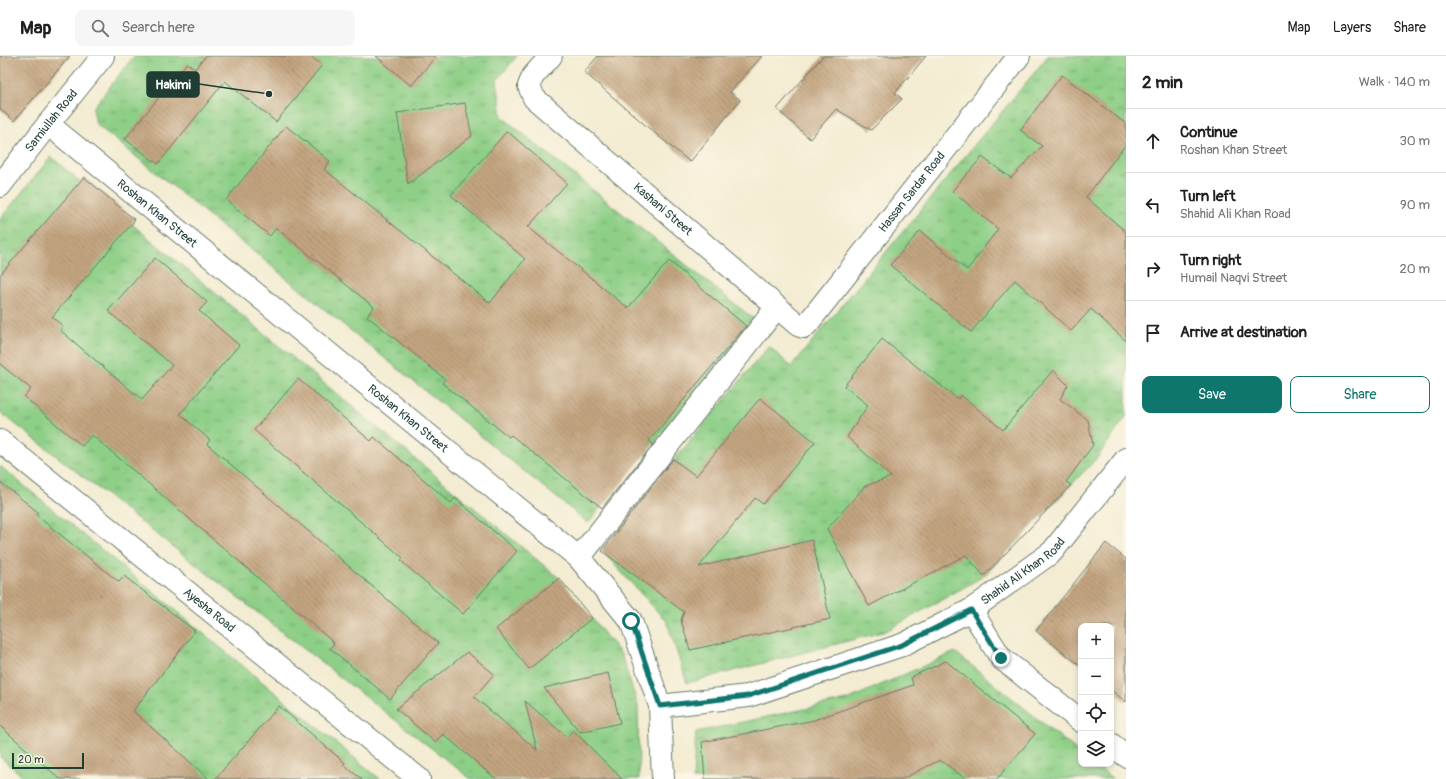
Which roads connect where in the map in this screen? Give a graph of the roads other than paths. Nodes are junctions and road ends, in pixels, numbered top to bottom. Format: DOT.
graph roads {
  1 [pos="103,56"];
  2 [pos="551,56"];
  3 [pos="1019,56"];
  4 [pos="48,124"];
  5 [pos="0,186"];
  6 [pos="777,307"];
  7 [pos="804,327"];
  8 [pos="0,441"];
  9 [pos="1126,459"];
  10 [pos="580,558"];
  11 [pos="971,610"];
  12 [pos="660,706"];
  13 [pos="1078,719"];
  14 [pos="1114,746"];
  15 [pos="1126,756"];
  16 [pos="419,779"];
  17 [pos="663,779"];
  1 -- 4 [label="street, Samiullah Road"];
  2 -- 6 [label="street, Kashani Street"];
  3 -- 7 [label="street, Hassan Sardar Road"];
  4 -- 5 [label="street, Samiullah Road"];
  4 -- 10 [label="street, Roshan Khan Street"];
  6 -- 7 [label="street, Kashani Street"];
  6 -- 10 [label="street"];
  8 -- 16 [label="street, Ayesha Road"];
  9 -- 11 [label="street, Shahid Ali Khan Road"];
  10 -- 12 [label="street, Roshan Khan Street"];
  11 -- 12 [label="street, Shahid Ali Khan Road"];
  11 -- 13 [label="street"];
  12 -- 17 [label="street, Roshan Khan Street"];
  14 -- 15 [label="street"];
}
